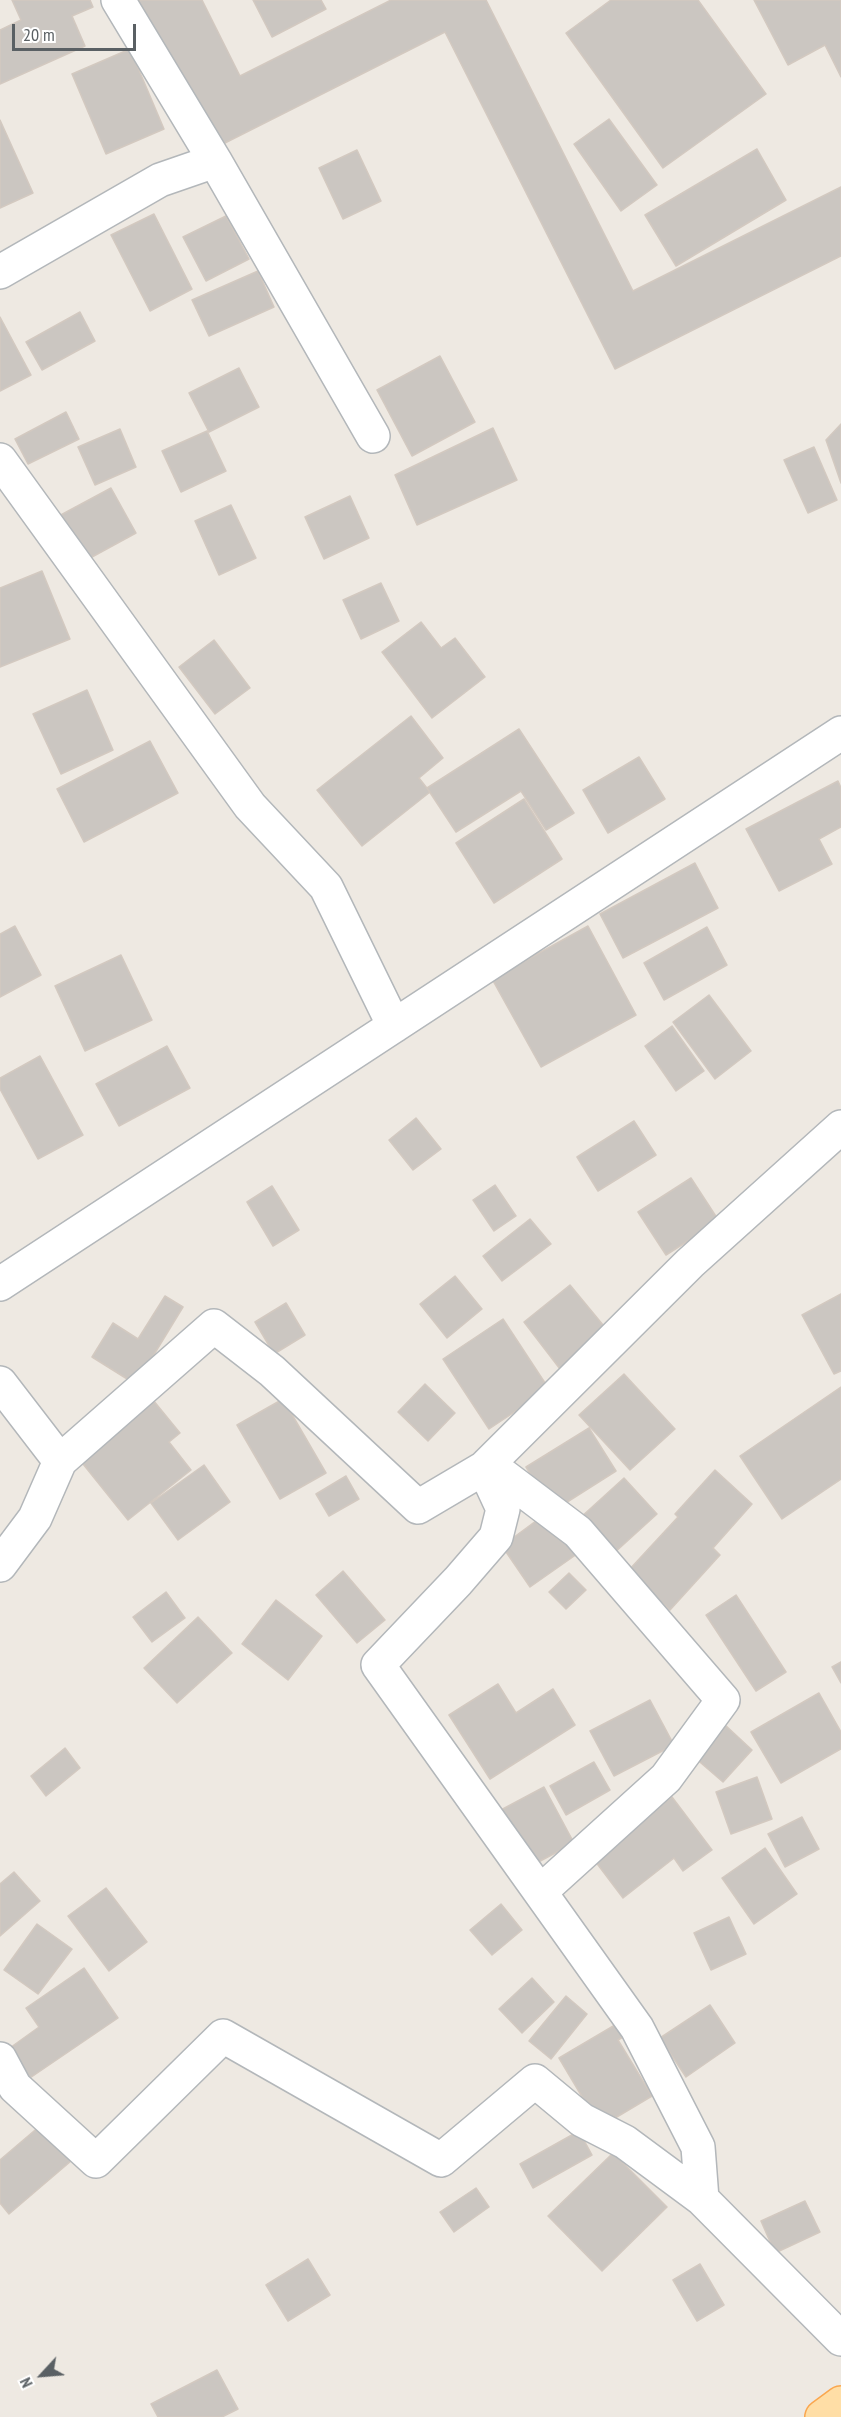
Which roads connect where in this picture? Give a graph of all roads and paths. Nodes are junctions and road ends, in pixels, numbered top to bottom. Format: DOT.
graph roads {
  1 [pos="118,0"];
  2 [pos="215,161"];
  3 [pos="0,272"];
  4 [pos="373,436"];
  5 [pos="0,460"];
  6 [pos="841,733"];
  7 [pos="394,1026"];
  8 [pos="841,1127"];
  9 [pos="0,1284"];
  10 [pos="0,1383"];
  11 [pos="60,1461"];
  12 [pos="486,1466"];
  13 [pos="0,1565"];
  14 [pos="540,1892"];
  15 [pos="0,2059"];
  16 [pos="702,2199"];
  17 [pos="841,2339"];
  18 [pos="841,2403"];
  19 [pos="822,2417"];
  1 -- 2 [label="street"];
  2 -- 3 [label="street"];
  2 -- 4 [label="street"];
  5 -- 7 [label="street"];
  6 -- 7 [label="street"];
  7 -- 9 [label="street"];
  8 -- 12 [label="street"];
  10 -- 11 [label="street"];
  11 -- 12 [label="street"];
  11 -- 13 [label="street"];
  12 -- 14 [label="street"];
  12 -- 14 [label="street"];
  14 -- 16 [label="street"];
  15 -- 16 [label="street"];
  16 -- 17 [label="street"];
  18 -- 19 [label="main road"];
}
